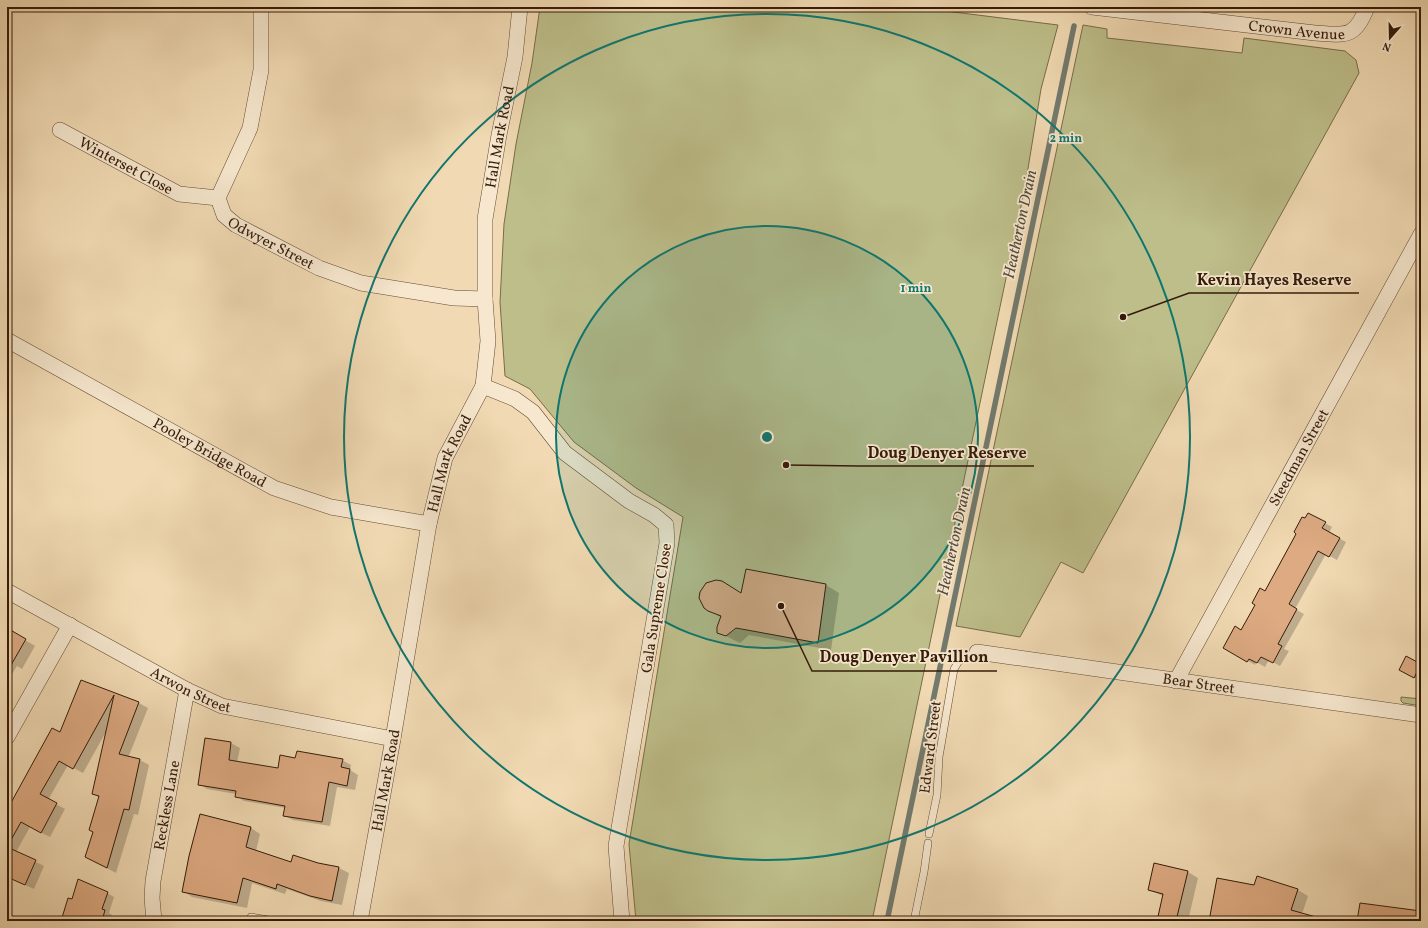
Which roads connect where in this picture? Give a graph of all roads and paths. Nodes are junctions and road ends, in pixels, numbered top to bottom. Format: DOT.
graph roads {
  1 [pos="261,7"];
  2 [pos="520,7"];
  3 [pos="1092,7"];
  4 [pos="1367,7"];
  5 [pos="60,130"];
  6 [pos="218,198"];
  7 [pos="1421,234"];
  8 [pos="485,299"];
  9 [pos="7,340"];
  10 [pos="483,386"];
  11 [pos="429,524"];
  12 [pos="7,591"];
  13 [pos="70,625"];
  14 [pos="977,652"];
  15 [pos="1176,681"];
  16 [pos="187,690"];
  17 [pos="1421,715"];
  18 [pos="7,737"];
  19 [pos="393,739"];
  20 [pos="928,834"];
  21 [pos="928,843"];
  22 [pos="251,917"];
  23 [pos="154,921"];
  24 [pos="274,921"];
  25 [pos="360,921"];
  26 [pos="622,921"];
  27 [pos="914,921"];
  1 -- 6 [label="street, Odwyer Street"];
  2 -- 8 [label="street, Hall Mark Road"];
  3 -- 4 [label="street, Crown Avenue"];
  5 -- 6 [label="street, Winterset Close"];
  6 -- 8 [label="street, Odwyer Street"];
  7 -- 15 [label="street, Steedman Street"];
  8 -- 10 [label="street, Hall Mark Road"];
  9 -- 11 [label="street, Pooley Bridge Road"];
  10 -- 11 [label="street, Hall Mark Road"];
  10 -- 26 [label="street, Gala Supreme Close"];
  11 -- 19 [label="street, Hall Mark Road"];
  12 -- 13 [label="street, Arwon Street"];
  13 -- 16 [label="street, Arwon Street"];
  13 -- 18 [label="street"];
  14 -- 15 [label="street, Bear Street"];
  14 -- 20 [label="lane, Edward Street"];
  15 -- 17 [label="street, Bear Street"];
  16 -- 19 [label="street, Arwon Street"];
  16 -- 23 [label="street, Reckless Lane"];
  19 -- 25 [label="street, Hall Mark Road"];
  21 -- 27 [label="lane"];
  22 -- 24 [label="lane"];
}
